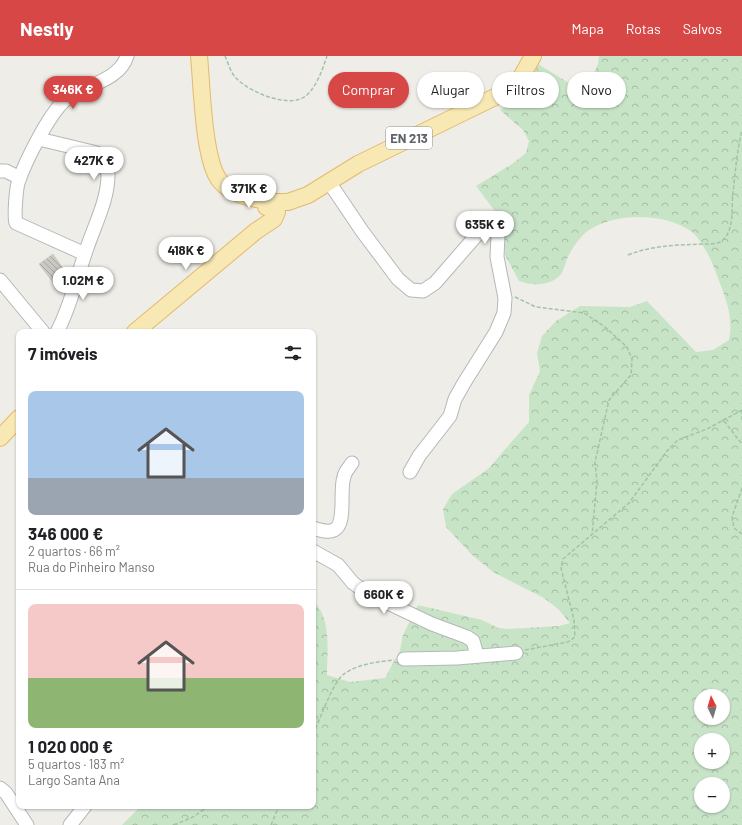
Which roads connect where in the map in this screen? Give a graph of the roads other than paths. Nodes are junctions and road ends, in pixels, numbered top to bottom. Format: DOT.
graph roads {
  1 [pos="126,56"];
  2 [pos="200,56"];
  3 [pos="533,56"];
  4 [pos="39,139"];
  5 [pos="0,171"];
  6 [pos="20,178"];
  7 [pos="329,182"];
  8 [pos="268,210"];
  9 [pos="85,254"];
  10 [pos="0,280"];
  11 [pos="41,329"];
  12 [pos="58,329"];
  13 [pos="139,329"];
  14 [pos="16,421"];
  15 [pos="0,438"];
  16 [pos="352,463"];
  17 [pos="410,472"];
  18 [pos="316,529"];
  19 [pos="316,553"];
  20 [pos="516,653"];
  21 [pos="477,655"];
  22 [pos="404,659"];
  23 [pos="0,788"];
  24 [pos="16,808"];
  25 [pos="16,809"];
  26 [pos="83,809"];
  27 [pos="27,825"];
  28 [pos="70,825"];
  1 -- 4 [label="street"];
  2 -- 8 [label="main road, EN 213"];
  3 -- 7 [label="main road, EN 213"];
  4 -- 6 [label="street"];
  4 -- 9 [label="street"];
  5 -- 6 [label="street"];
  6 -- 9 [label="street"];
  7 -- 8 [label="main road, EN 213"];
  7 -- 17 [label="street"];
  8 -- 13 [label="main road"];
  9 -- 12 [label="street"];
  10 -- 11 [label="street"];
  14 -- 15 [label="main road"];
  16 -- 18 [label="street"];
  19 -- 21 [label="street"];
  20 -- 21 [label="street"];
  21 -- 22 [label="street"];
  23 -- 24 [label="street"];
  25 -- 27 [label="street"];
  26 -- 28 [label="street"];
}
